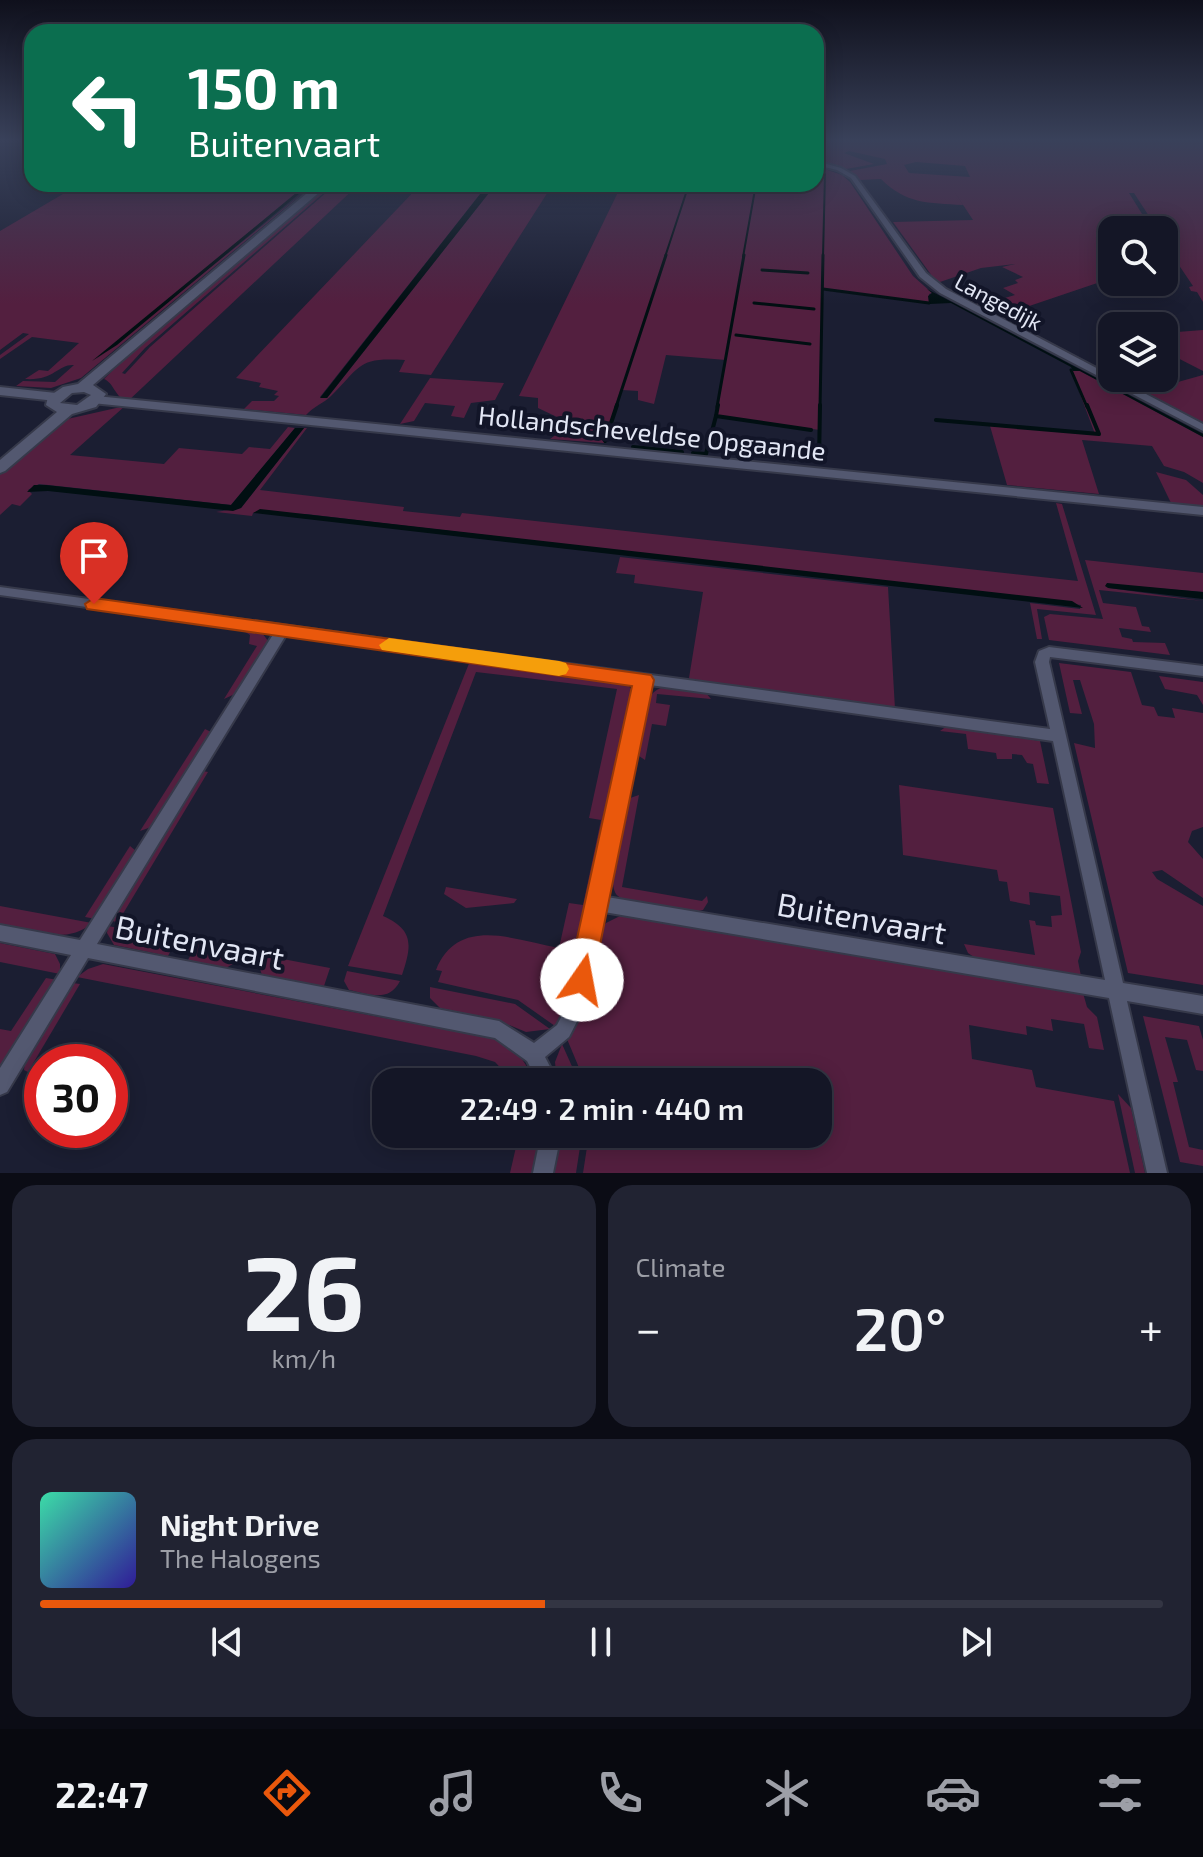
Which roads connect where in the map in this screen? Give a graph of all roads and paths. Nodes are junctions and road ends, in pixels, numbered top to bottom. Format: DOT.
graph roads {
  1 [pos="311,195"];
  2 [pos="866,195"];
  3 [pos="0,391"];
  4 [pos="90,392"];
  5 [pos="60,405"];
  6 [pos="1203,428"];
  7 [pos="0,458"];
  8 [pos="0,468"];
  9 [pos="1203,511"];
  10 [pos="0,591"];
  11 [pos="282,630"];
  12 [pos="1203,671"];
  13 [pos="644,680"];
  14 [pos="1058,736"];
  15 [pos="598,903"];
  16 [pos="0,933"];
  17 [pos="84,949"];
  18 [pos="1115,991"];
  19 [pos="1203,1005"];
  20 [pos="534,1054"];
  21 [pos="541,1068"];
  22 [pos="0,1085"];
  23 [pos="548,1148"];
  24 [pos="543,1173"];
  25 [pos="1157,1173"];
  1 -- 4 [label="main road"];
  2 -- 6 [label="street, Langedijk"];
  3 -- 5 [label="street"];
  4 -- 5 [label="main road"];
  4 -- 9 [label="street, Hollandscheveldse Opgaande"];
  5 -- 7 [label="main road"];
  5 -- 8 [label="main road"];
  10 -- 11 [label="street"];
  11 -- 13 [label="street"];
  11 -- 17 [label="street, Buitenvaart"];
  12 -- 14 [label="street"];
  13 -- 14 [label="street"];
  13 -- 15 [label="street"];
  14 -- 18 [label="street"];
  15 -- 18 [label="street, Buitenvaart"];
  15 -- 20 [label="street"];
  16 -- 17 [label="street, Buitenvaart"];
  17 -- 20 [label="street, Buitenvaart"];
  17 -- 22 [label="street, Buitenvaart"];
  18 -- 19 [label="street, Buitenvaart"];
  18 -- 25 [label="street"];
  20 -- 21 [label="street"];
  23 -- 24 [label="street"];
}
